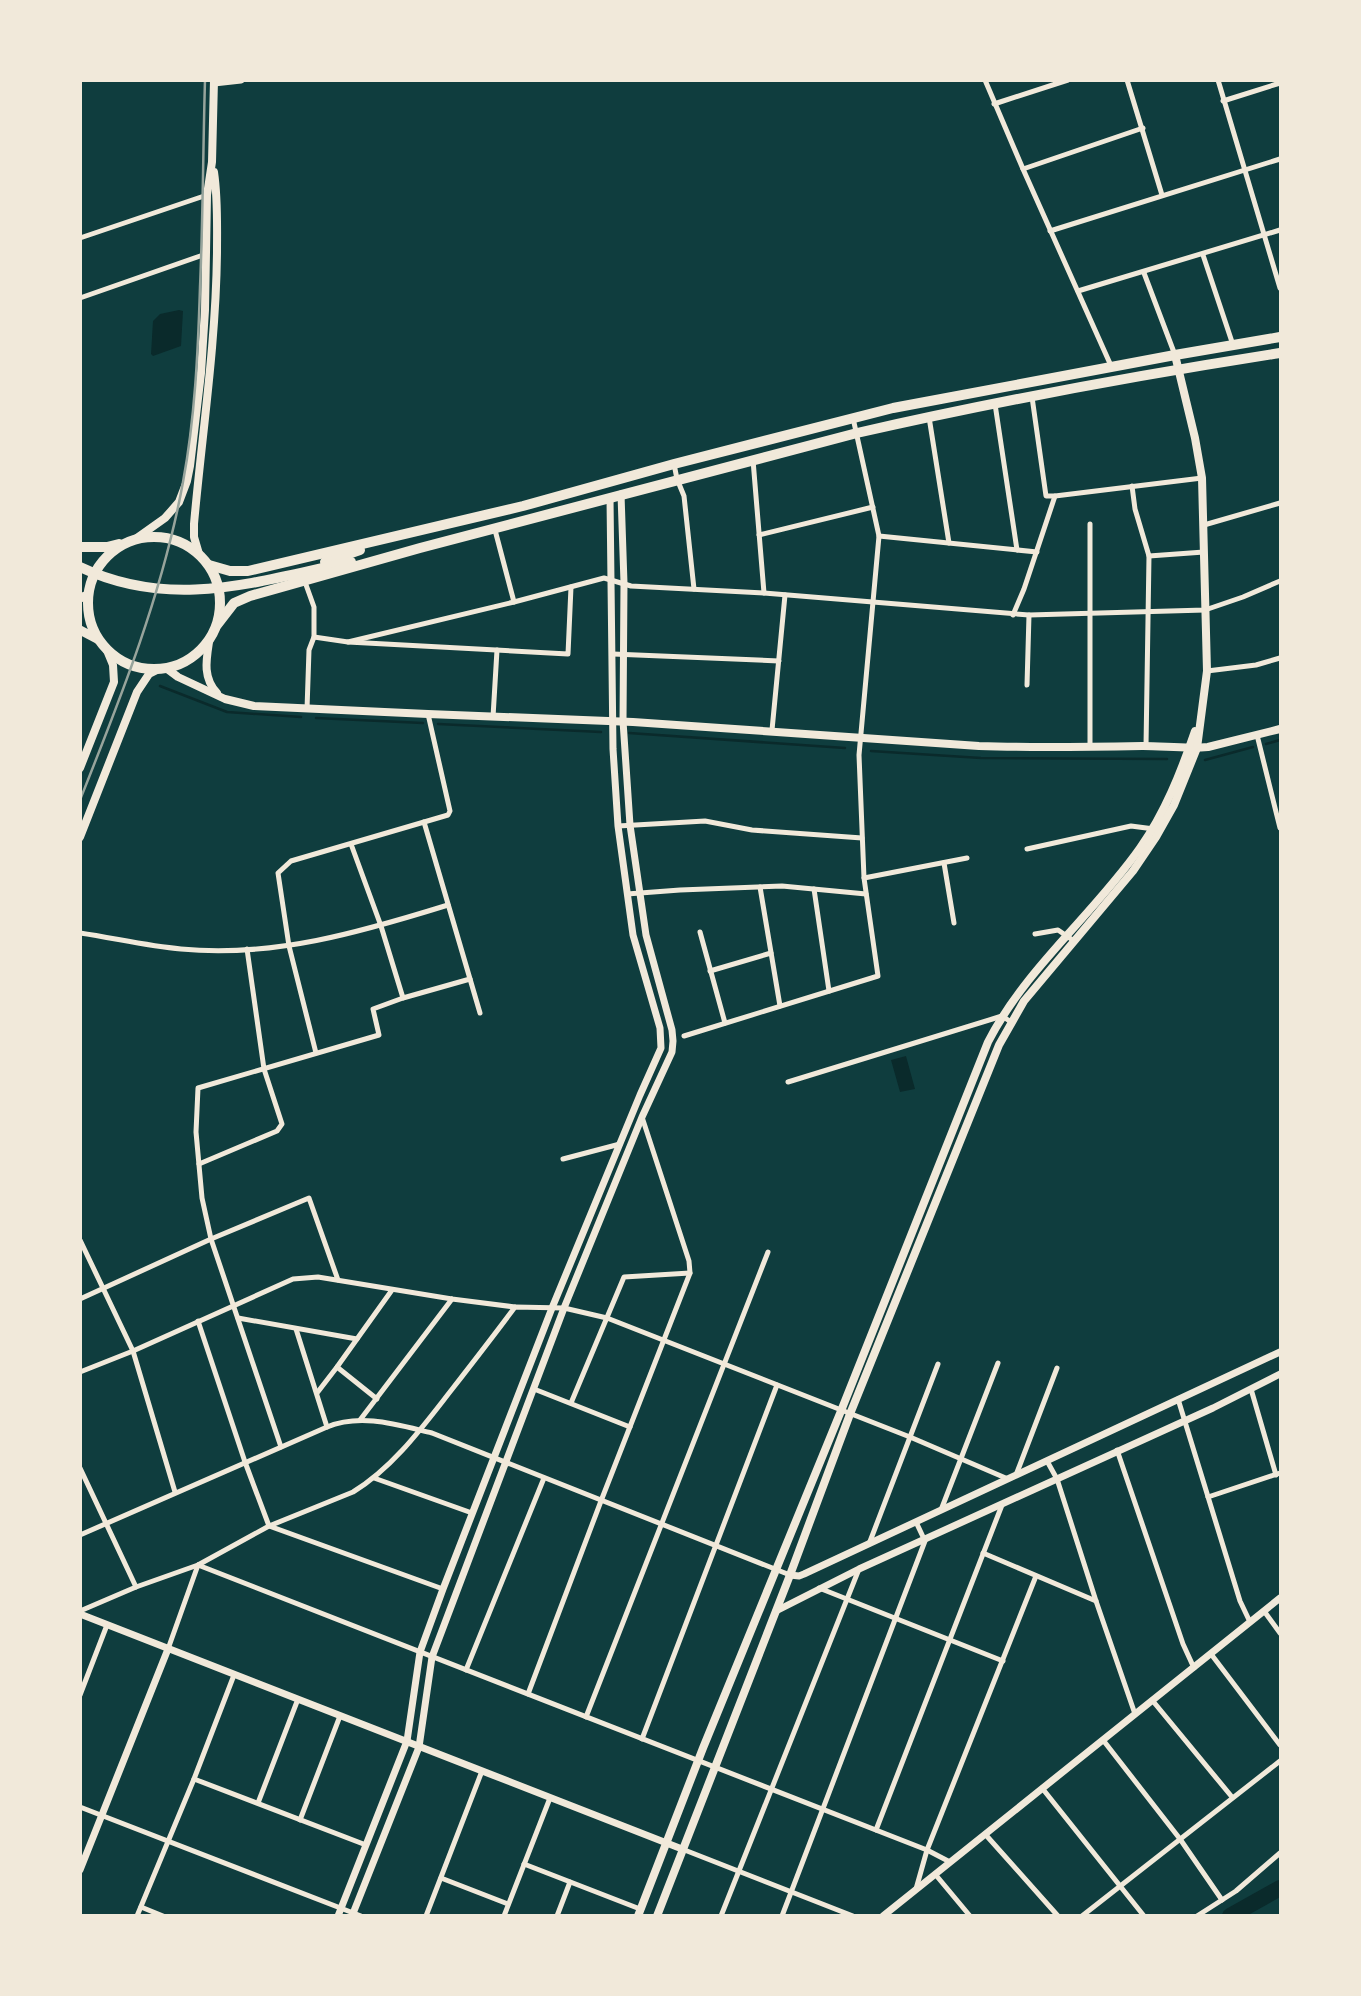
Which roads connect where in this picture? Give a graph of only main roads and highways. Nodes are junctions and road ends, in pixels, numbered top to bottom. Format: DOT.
graph roads {
  1 [pos="214,82"];
  2 [pos="212,162"];
  3 [pos="1280,337"];
  4 [pos="1280,353"];
  5 [pos="1175,355"];
  6 [pos="1178,369"];
  7 [pos="411,533"];
  8 [pos="132,540"];
  9 [pos="80,547"];
  10 [pos="420,548"];
  11 [pos="199,554"];
  12 [pos="209,565"];
  13 [pos="80,567"];
  14 [pos="284,575"];
  15 [pos="84,594"];
  16 [pos="217,625"];
  17 [pos="80,630"];
  18 [pos="99,640"];
  19 [pos="209,642"];
  20 [pos="106,648"];
  21 [pos="163,669"];
  22 [pos="225,699"];
  23 [pos="1280,729"];
  24 [pos="1193,748"];
  25 [pos="80,768"];
  26 [pos="80,837"];
  27 [pos="1070,938"];
  28 [pos="922,1206"];
  29 [pos="932,1210"];
  30 [pos="846,1412"];
  31 [pos="639,1912"];
  32 [pos="657,1916"];
  1 -- 2 [label="main road"];
  2 -- 8 [label="main road"];
  2 -- 11 [label="main road"];
  3 -- 5 [label="highway"];
  4 -- 6 [label="highway"];
  5 -- 6 [label="main road"];
  5 -- 7 [label="highway"];
  6 -- 10 [label="highway"];
  6 -- 24 [label="main road"];
  7 -- 12 [label="highway"];
  7 -- 14 [label="highway"];
  8 -- 9 [label="highway"];
  8 -- 11 [label="highway"];
  8 -- 15 [label="highway"];
  10 -- 14 [label="highway"];
  10 -- 16 [label="highway"];
  11 -- 12 [label="highway"];
  12 -- 16 [label="highway"];
  13 -- 14 [label="highway"];
  15 -- 18 [label="highway"];
  16 -- 19 [label="highway"];
  17 -- 18 [label="main road"];
  18 -- 20 [label="highway"];
  19 -- 21 [label="highway"];
  19 -- 22 [label="main road"];
  20 -- 21 [label="highway"];
  20 -- 25 [label="main road"];
  21 -- 22 [label="main road"];
  21 -- 26 [label="main road"];
  22 -- 24 [label="main road"];
  23 -- 24 [label="main road"];
  24 -- 27 [label="main road"];
  27 -- 28 [label="main road"];
  27 -- 29 [label="main road"];
  28 -- 29 [label="main road"];
  28 -- 30 [label="main road"];
  29 -- 30 [label="main road"];
  30 -- 31 [label="main road"];
  30 -- 32 [label="main road"];
}
